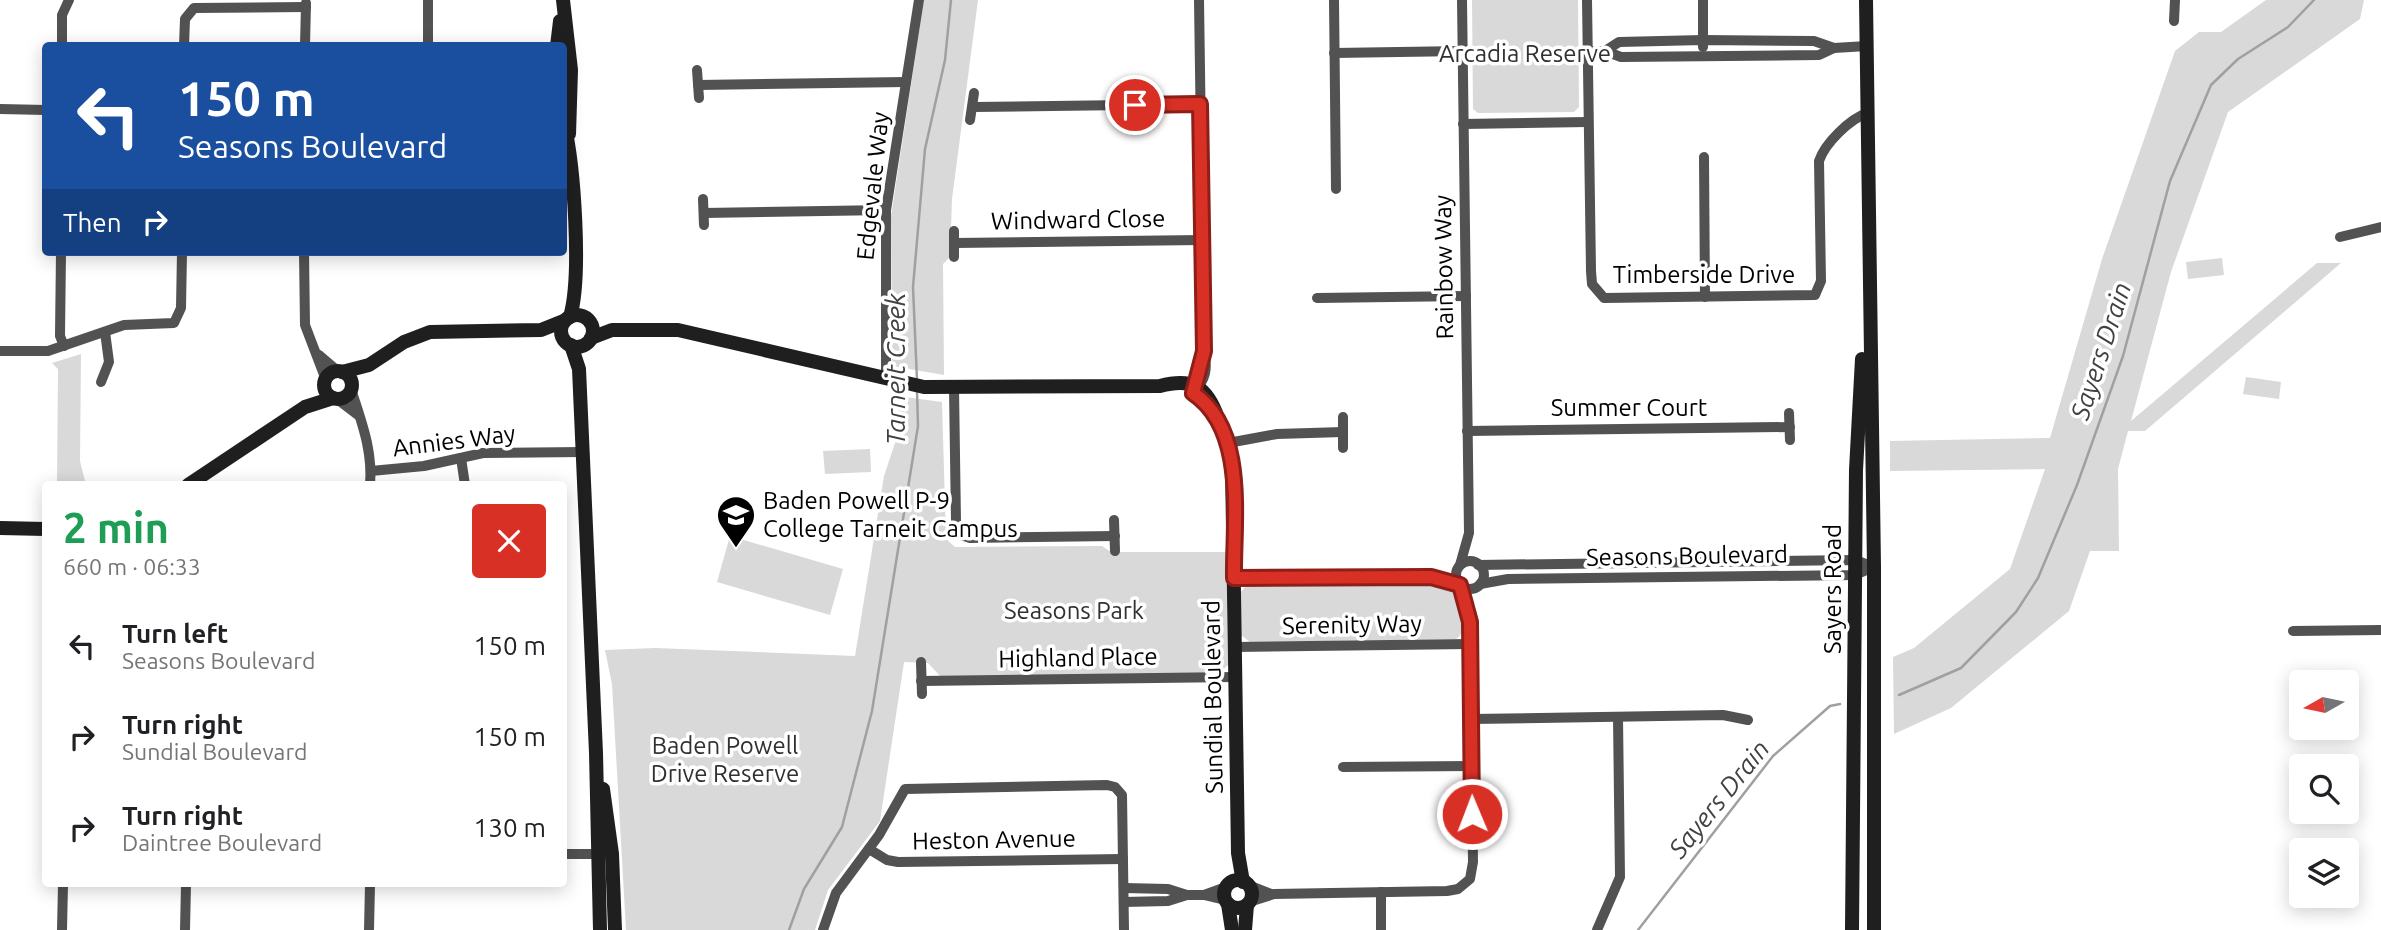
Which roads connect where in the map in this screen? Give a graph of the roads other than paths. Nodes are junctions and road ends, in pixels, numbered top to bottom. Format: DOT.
graph roads {
  1 [pos="428,0"];
  2 [pos="919,0"];
  3 [pos="1199,0"];
  4 [pos="1334,0"];
  5 [pos="1462,0"];
  6 [pos="1587,0"];
  7 [pos="1703,0"];
  8 [pos="1866,0"];
  9 [pos="2175,0"];
  10 [pos="66,1"];
  11 [pos="563,3"];
  12 [pos="306,4"];
  13 [pos="2174,21"];
  14 [pos="1703,40"];
  15 [pos="62,42"];
  16 [pos="184,42"];
  17 [pos="305,42"];
  18 [pos="428,42"];
  19 [pos="558,42"];
  20 [pos="565,42"];
  21 [pos="1867,46"];
  22 [pos="1834,48"];
  23 [pos="1463,51"];
  24 [pos="1588,51"];
  25 [pos="1605,51"];
  26 [pos="1335,53"];
  27 [pos="1703,56"];
  28 [pos="567,70"];
  29 [pos="697,71"];
  30 [pos="906,82"];
  31 [pos="698,85"];
  32 [pos="974,93"];
  33 [pos="699,97"];
  34 [pos="1200,104"];
  35 [pos="973,107"];
  36 [pos="0,109"];
  37 [pos="42,110"];
  38 [pos="1867,113"];
  39 [pos="970,120"];
  40 [pos="1588,122"];
  41 [pos="1463,124"];
  42 [pos="567,135"];
  43 [pos="569,143"];
  44 [pos="1704,157"];
  45 [pos="1336,189"];
  46 [pos="703,199"];
  47 [pos="568,206"];
  48 [pos="886,210"];
  49 [pos="704,213"];
  50 [pos="704,225"];
  51 [pos="2381,227"];
  52 [pos="954,230"];
  53 [pos="2340,237"];
  54 [pos="1202,240"];
  55 [pos="954,243"];
  56 [pos="1869,249"];
  57 [pos="61,256"];
  58 [pos="182,256"];
  59 [pos="304,256"];
  60 [pos="954,257"];
  61 [pos="1466,296"];
  62 [pos="1705,297"];
  63 [pos="1317,298"];
  64 [pos="578,319"];
  65 [pos="541,330"];
  66 [pos="612,330"];
  67 [pos="105,332"];
  68 [pos="567,341"];
  69 [pos="589,341"];
  70 [pos="64,346"];
  71 [pos="0,351"];
  72 [pos="316,353"];
  73 [pos="369,365"];
  74 [pos="579,369"];
  75 [pos="341,372"];
  76 [pos="886,379"];
  77 [pos="101,382"];
  78 [pos="325,382"];
  79 [pos="352,386"];
  80 [pos="954,388"];
  81 [pos="1196,388"];
  82 [pos="335,398"];
  83 [pos="305,407"];
  84 [pos="1790,413"];
  85 [pos="358,415"];
  86 [pos="1343,417"];
  87 [pos="1790,427"];
  88 [pos="1343,432"];
  89 [pos="1467,432"];
  90 [pos="1790,440"];
  91 [pos="1228,443"];
  92 [pos="1343,449"];
  93 [pos="583,452"];
  94 [pos="461,458"];
  95 [pos="371,471"];
  96 [pos="194,481"];
  97 [pos="370,481"];
  98 [pos="464,481"];
  99 [pos="1114,520"];
  100 [pos="0,528"];
  101 [pos="42,528"];
  102 [pos="1469,533"];
  103 [pos="1115,536"];
  104 [pos="1115,551"];
  105 [pos="1855,560"];
  106 [pos="1478,565"];
  107 [pos="1460,566"];
  108 [pos="1874,567"];
  109 [pos="1856,575"];
  110 [pos="1431,577"];
  111 [pos="1234,578"];
  112 [pos="1460,585"];
  113 [pos="1479,586"];
  114 [pos="1470,622"];
  115 [pos="2381,630"];
  116 [pos="2293,631"];
  117 [pos="1470,644"];
  118 [pos="1235,647"];
  119 [pos="920,662"];
  120 [pos="1235,677"];
  121 [pos="921,681"];
  122 [pos="922,694"];
  123 [pos="1618,717"];
  124 [pos="1471,719"];
  125 [pos="1748,719"];
  126 [pos="1472,766"];
  127 [pos="1343,767"];
  128 [pos="869,849"];
  129 [pos="567,854"];
  130 [pos="605,854"];
  131 [pos="1123,859"];
  132 [pos="1874,873"];
  133 [pos="1852,874"];
  134 [pos="63,887"];
  135 [pos="186,887"];
  136 [pos="370,887"];
  137 [pos="1124,888"];
  138 [pos="1156,888"];
  139 [pos="1234,890"];
  140 [pos="1381,892"];
  141 [pos="1274,894"];
  142 [pos="1187,895"];
  143 [pos="1156,901"];
  144 [pos="1124,902"];
  145 [pos="1248,903"];
  146 [pos="62,930"];
  147 [pos="185,930"];
  148 [pos="369,930"];
  149 [pos="600,930"];
  150 [pos="615,930"];
  151 [pos="823,930"];
  152 [pos="1125,930"];
  153 [pos="1232,930"];
  154 [pos="1245,930"];
  155 [pos="1381,930"];
  156 [pos="1597,930"];
  157 [pos="1852,930"];
  158 [pos="1874,930"];
  1 -- 18 [label="street"];
  2 -- 30 [label="street, Edgevale Way"];
  3 -- 34 [label="street"];
  4 -- 26 [label="street"];
  5 -- 23 [label="street, Rainbow Way"];
  6 -- 24 [label="street"];
  7 -- 14 [label="street"];
  8 -- 21 [label="street, Sayers Road"];
  9 -- 13 [label="street"];
  10 -- 15 [label="street"];
  11 -- 19 [label="street"];
  11 -- 20 [label="street"];
  12 -- 16 [label="street"];
  12 -- 17 [label="street"];
  14 -- 22 [label="street"];
  14 -- 25 [label="street"];
  14 -- 27 [label="street"];
  21 -- 22 [label="street"];
  21 -- 38 [label="street, Sayers Road"];
  22 -- 27 [label="street"];
  23 -- 26 [label="street"];
  23 -- 41 [label="street, Rainbow Way"];
  24 -- 25 [label="street"];
  24 -- 40 [label="street"];
  25 -- 27 [label="street"];
  26 -- 45 [label="street"];
  28 -- 43 [label="street"];
  29 -- 31 [label="street"];
  30 -- 31 [label="street"];
  30 -- 48 [label="street, Edgevale Way"];
  31 -- 33 [label="street"];
  32 -- 35 [label="street"];
  34 -- 35 [label="street"];
  34 -- 54 [label="street"];
  35 -- 39 [label="street"];
  36 -- 37 [label="street"];
  38 -- 56 [label="street, Sayers Road"];
  38 -- 62 [label="street, Timberside Drive"];
  40 -- 41 [label="street"];
  40 -- 62 [label="street, Timberside Drive"];
  41 -- 61 [label="street, Rainbow Way"];
  42 -- 43 [label="street"];
  43 -- 47 [label="street"];
  44 -- 62 [label="street"];
  46 -- 49 [label="street"];
  47 -- 64 [label="street"];
  48 -- 49 [label="street"];
  48 -- 76 [label="street, Edgevale Way"];
  49 -- 50 [label="street"];
  51 -- 53 [label="street"];
  52 -- 55 [label="street, Windward Close"];
  54 -- 55 [label="street, Windward Close"];
  54 -- 81 [label="street"];
  55 -- 60 [label="street, Windward Close"];
  56 -- 105 [label="street, Sayers Road"];
  56 -- 108 [label="street, Sayers Road"];
  57 -- 70 [label="street"];
  58 -- 67 [label="street"];
  59 -- 72 [label="street"];
  61 -- 63 [label="street"];
  61 -- 89 [label="street, Rainbow Way"];
  64 -- 65 [label="street"];
  64 -- 66 [label="street"];
  64 -- 68 [label="street"];
  64 -- 69 [label="street"];
  65 -- 68 [label="street"];
  65 -- 73 [label="street"];
  66 -- 69 [label="street"];
  66 -- 76 [label="street"];
  67 -- 70 [label="street"];
  67 -- 77 [label="street"];
  68 -- 69 [label="street"];
  68 -- 74 [label="street"];
  69 -- 74 [label="street"];
  70 -- 71 [label="street"];
  72 -- 75 [label="street"];
  72 -- 78 [label="street"];
  73 -- 75 [label="street"];
  73 -- 79 [label="street"];
  74 -- 93 [label="street"];
  75 -- 78 [label="street"];
  75 -- 79 [label="street"];
  76 -- 80 [label="street"];
  78 -- 82 [label="street"];
  78 -- 83 [label="street"];
  79 -- 82 [label="street"];
  79 -- 85 [label="street"];
  80 -- 81 [label="street"];
  80 -- 103 [label="street"];
  81 -- 91 [label="street, Sundial Boulevard"];
  82 -- 83 [label="street"];
  82 -- 85 [label="street"];
  83 -- 96 [label="street"];
  84 -- 87 [label="street"];
  85 -- 95 [label="street"];
  86 -- 88 [label="street"];
  87 -- 89 [label="street, Summer Court"];
  87 -- 90 [label="street"];
  88 -- 91 [label="street"];
  88 -- 92 [label="street"];
  89 -- 102 [label="street, Rainbow Way"];
  91 -- 111 [label="street, Sundial Boulevard"];
  93 -- 94 [label="street, Annies Way"];
  93 -- 130 [label="street"];
  94 -- 95 [label="street, Annies Way"];
  94 -- 98 [label="street"];
  95 -- 97 [label="street"];
  99 -- 103 [label="street"];
  100 -- 101 [label="street"];
  102 -- 106 [label="street, Rainbow Way"];
  102 -- 107 [label="street, Rainbow Way"];
  103 -- 104 [label="street"];
  105 -- 106 [label="street, Seasons Boulevard"];
  105 -- 108 [label="street, Seasons Boulevard"];
  105 -- 109 [label="street, Sayers Road"];
  106 -- 107 [label="street"];
  106 -- 113 [label="street"];
  107 -- 110 [label="street"];
  107 -- 112 [label="street"];
  108 -- 109 [label="street, Seasons Boulevard"];
  108 -- 132 [label="street, Sayers Road"];
  109 -- 113 [label="street, Seasons Boulevard"];
  109 -- 133 [label="street, Sayers Road"];
  110 -- 111 [label="street"];
  110 -- 112 [label="street"];
  111 -- 118 [label="street, Sundial Boulevard"];
  112 -- 113 [label="street"];
  112 -- 114 [label="street"];
  113 -- 114 [label="street"];
  114 -- 117 [label="street"];
  115 -- 116 [label="street"];
  117 -- 118 [label="street, Serenity Way"];
  117 -- 124 [label="street"];
  118 -- 120 [label="street, Sundial Boulevard"];
  119 -- 121 [label="street"];
  120 -- 121 [label="street, Highland Place"];
  120 -- 139 [label="street, Sundial Boulevard"];
  121 -- 122 [label="street"];
  123 -- 124 [label="street"];
  123 -- 125 [label="street"];
  123 -- 156 [label="street"];
  124 -- 126 [label="street"];
  126 -- 127 [label="street"];
  126 -- 140 [label="street"];
  128 -- 131 [label="street, Heston Avenue"];
  128 -- 131 [label="street"];
  128 -- 151 [label="street"];
  129 -- 130 [label="street"];
  130 -- 149 [label="street"];
  130 -- 150 [label="street"];
  131 -- 137 [label="street"];
  132 -- 133 [label="street"];
  132 -- 158 [label="street, Sayers Road"];
  133 -- 157 [label="street, Sayers Road"];
  134 -- 146 [label="street"];
  135 -- 147 [label="street"];
  136 -- 148 [label="street"];
  137 -- 138 [label="street"];
  137 -- 144 [label="street"];
  138 -- 142 [label="street"];
  138 -- 143 [label="street"];
  139 -- 141 [label="street"];
  139 -- 142 [label="street"];
  139 -- 145 [label="street"];
  139 -- 145 [label="street"];
  139 -- 153 [label="street, Sundial Boulevard"];
  140 -- 141 [label="street"];
  140 -- 155 [label="street"];
  141 -- 145 [label="street"];
  142 -- 143 [label="street"];
  143 -- 144 [label="street"];
  144 -- 152 [label="street"];
  145 -- 154 [label="street"];
}
